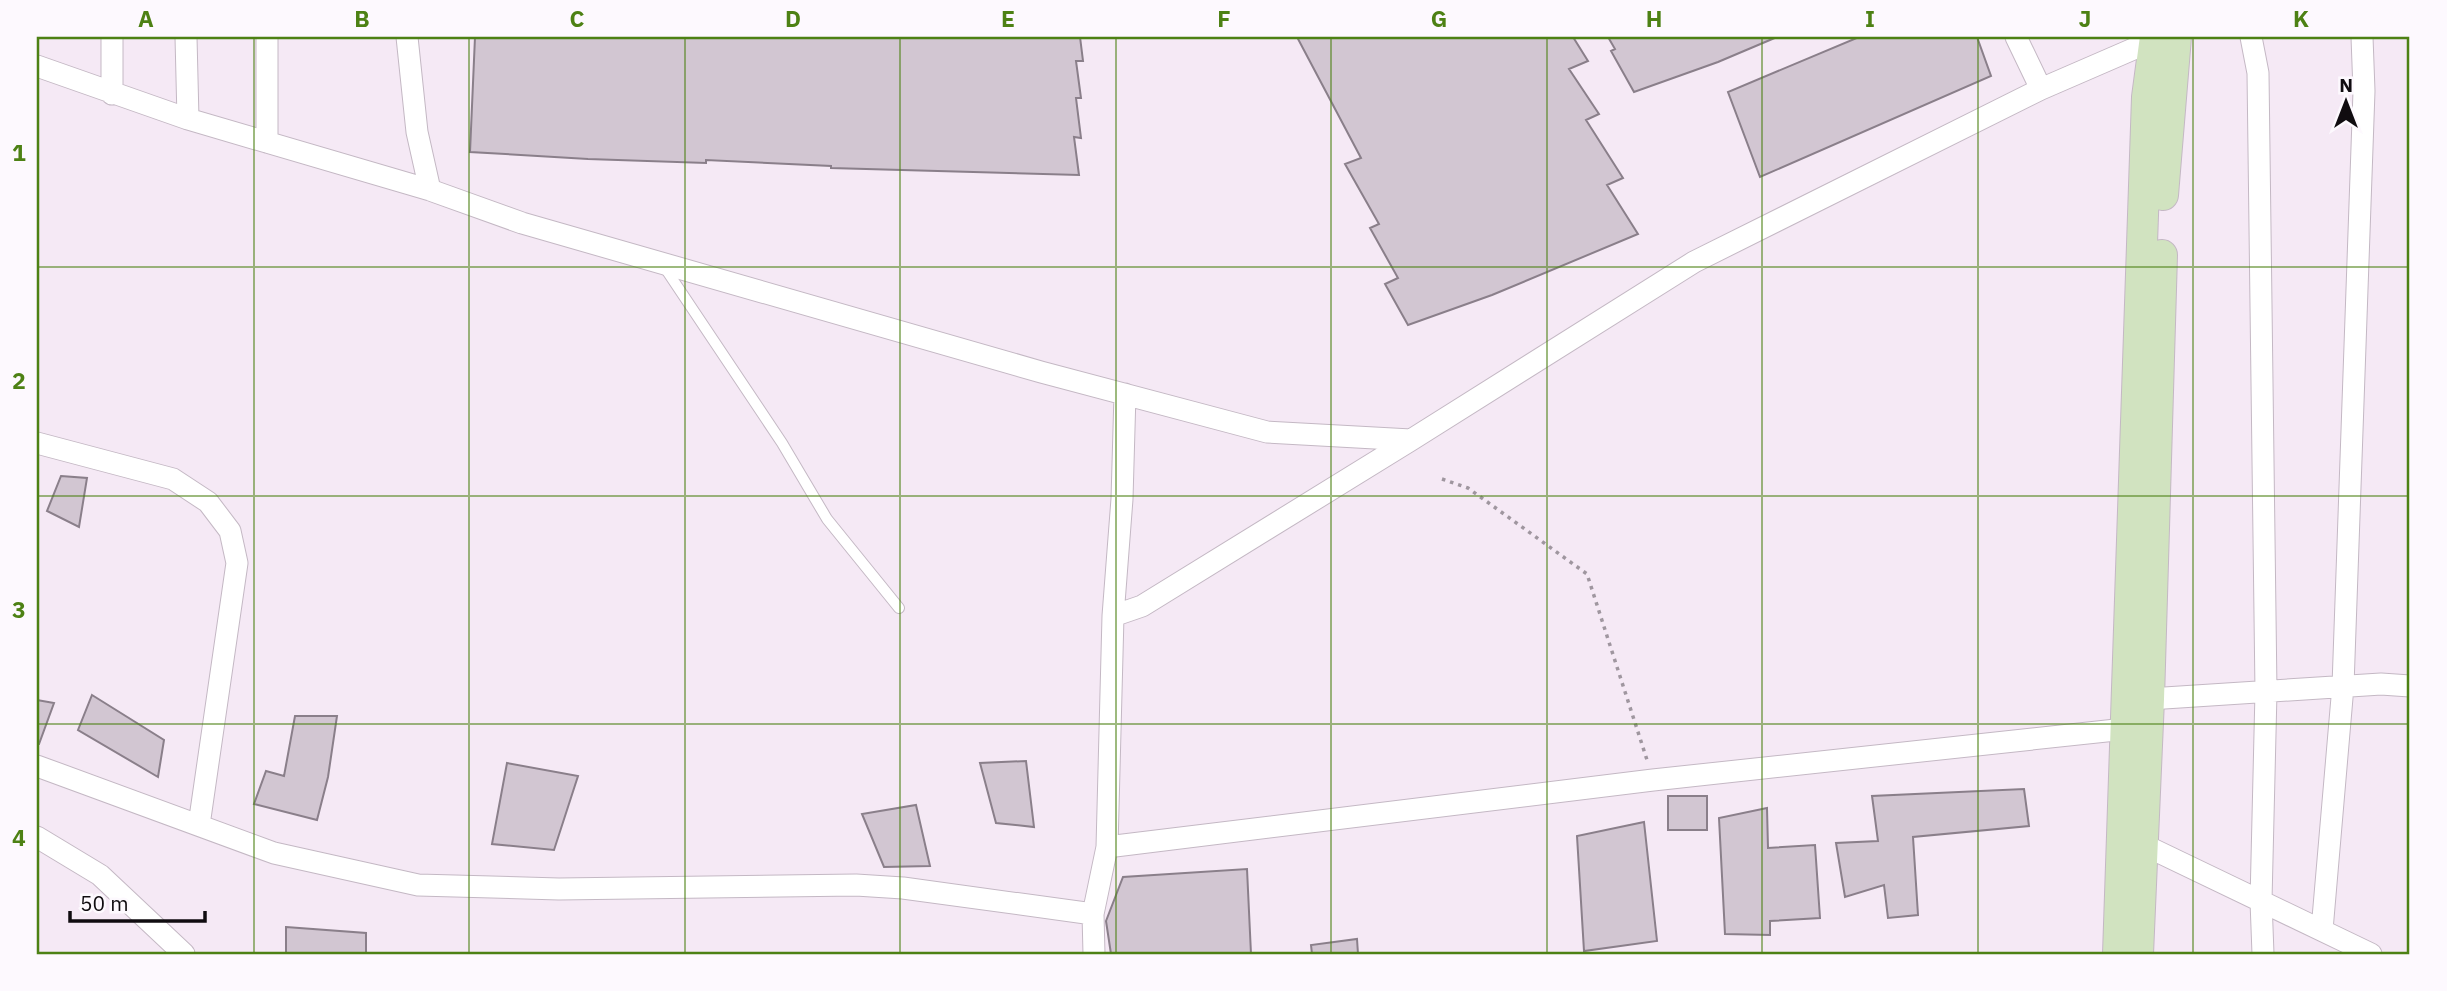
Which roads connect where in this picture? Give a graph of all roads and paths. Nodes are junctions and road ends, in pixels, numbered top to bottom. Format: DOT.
graph roads {
  1 [pos="112,37"];
  2 [pos="186,37"];
  3 [pos="267,37"];
  4 [pos="407,37"];
  5 [pos="2016,37"];
  6 [pos="2251,37"];
  7 [pos="2362,37"];
  8 [pos="2161,38"];
  9 [pos="37,66"];
  10 [pos="2041,89"];
  11 [pos="111,94"];
  12 [pos="188,119"];
  13 [pos="267,142"];
  14 [pos="430,190"];
  15 [pos="661,263"];
  16 [pos="1125,394"];
  17 [pos="2146,419"];
  18 [pos="1411,440"];
  19 [pos="37,443"];
  20 [pos="1443,479"];
  21 [pos="899,608"];
  22 [pos="1113,616"];
  23 [pos="2343,686"];
  24 [pos="2410,686"];
  25 [pos="2266,692"];
  26 [pos="2148,699"];
  27 [pos="2125,729"];
  28 [pos="37,766"];
  29 [pos="1653,779"];
  30 [pos="199,825"];
  31 [pos="37,837"];
  32 [pos="2144,845"];
  33 [pos="1107,847"];
  34 [pos="2261,901"];
  35 [pos="1093,914"];
  36 [pos="2322,930"];
  37 [pos="2348,948"];
  38 [pos="184,954"];
  39 [pos="1094,954"];
  40 [pos="2118,954"];
  41 [pos="2138,954"];
  42 [pos="2263,954"];
  43 [pos="2371,954"];
  1 -- 11 [label="street"];
  2 -- 12 [label="street"];
  3 -- 13 [label="street"];
  4 -- 14 [label="street"];
  5 -- 10 [label="street"];
  6 -- 25 [label="street"];
  7 -- 23 [label="street"];
  8 -- 10 [label="street"];
  8 -- 17 [label="main road"];
  9 -- 11 [label="street"];
  10 -- 18 [label="street"];
  11 -- 12 [label="street"];
  12 -- 13 [label="street"];
  13 -- 14 [label="street"];
  14 -- 15 [label="street"];
  15 -- 16 [label="street"];
  15 -- 21 [label="lane"];
  16 -- 18 [label="street"];
  16 -- 22 [label="street"];
  17 -- 26 [label="main road"];
  17 -- 27 [label="main road"];
  18 -- 22 [label="street"];
  19 -- 30 [label="street"];
  20 -- 29 [label="path"];
  22 -- 33 [label="street"];
  23 -- 24 [label="street"];
  23 -- 25 [label="street"];
  23 -- 36 [label="street"];
  25 -- 26 [label="street"];
  25 -- 34 [label="street"];
  26 -- 32 [label="main road"];
  27 -- 29 [label="street"];
  27 -- 40 [label="main road"];
  28 -- 30 [label="street"];
  29 -- 33 [label="street"];
  30 -- 35 [label="street"];
  31 -- 38 [label="street"];
  32 -- 34 [label="street"];
  32 -- 41 [label="main road"];
  33 -- 35 [label="street"];
  34 -- 36 [label="street"];
  34 -- 42 [label="street"];
  35 -- 39 [label="street"];
  36 -- 37 [label="street"];
  37 -- 43 [label="street"];
}
